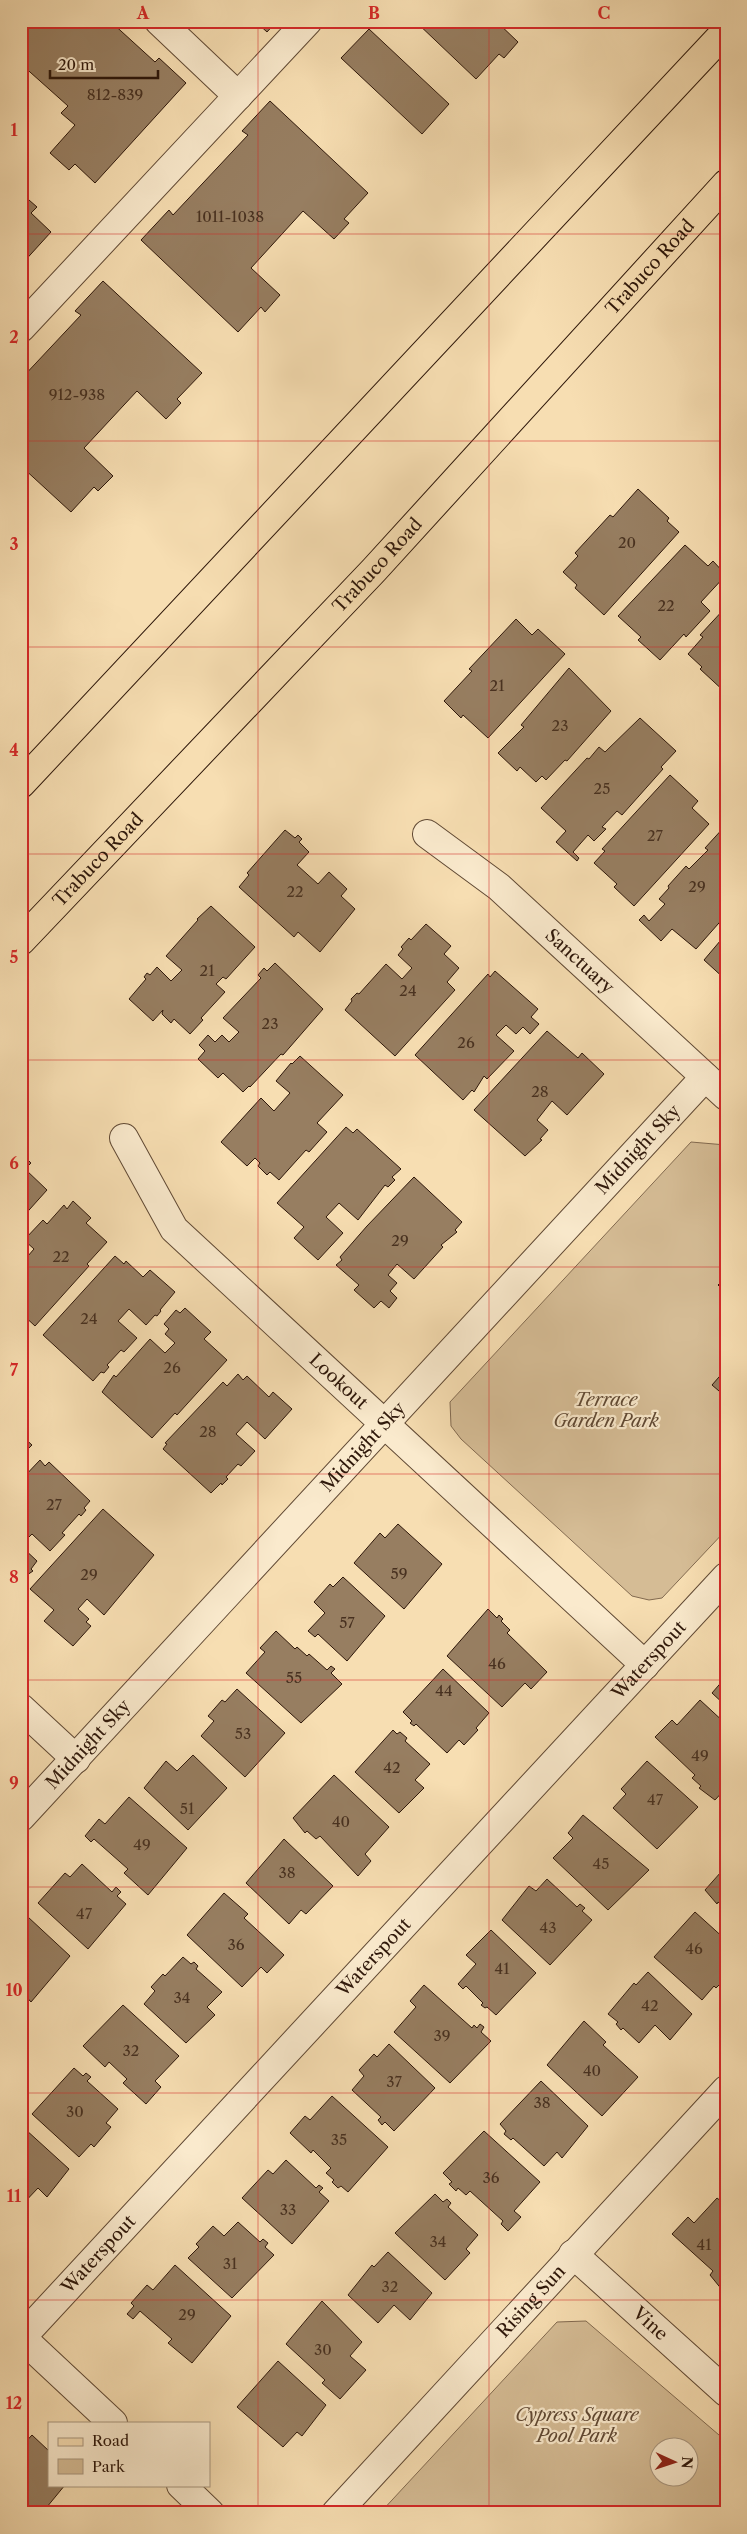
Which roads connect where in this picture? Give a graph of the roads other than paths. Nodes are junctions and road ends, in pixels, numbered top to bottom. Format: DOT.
graph roads {
  1 [pos="159,21"];
  2 [pos="308,21"];
  3 [pos="726,31"];
  4 [pos="238,96"];
  5 [pos="726,184"];
  6 [pos="21,328"];
  7 [pos="21,784"];
  8 [pos="426,834"];
  9 [pos="21,941"];
  10 [pos="705,1077"];
  11 [pos="726,1096"];
  12 [pos="124,1138"];
  13 [pos="385,1424"];
  14 [pos="726,1577"];
  15 [pos="645,1665"];
  16 [pos="21,1708"];
  17 [pos="76,1759"];
  18 [pos="21,1817"];
  19 [pos="726,2090"];
  20 [pos="573,2254"];
  21 [pos="21,2338"];
  22 [pos="726,2392"];
  23 [pos="112,2422"];
  24 [pos="182,2486"];
  25 [pos="210,2513"];
  26 [pos="336,2513"];
  1 -- 4 [label="street"];
  2 -- 4 [label="street"];
  3 -- 7 [label="main road"];
  4 -- 6 [label="street"];
  5 -- 9 [label="main road, Trabuco Road"];
  8 -- 10 [label="street, Sanctuary"];
  10 -- 11 [label="street, Sanctuary"];
  10 -- 13 [label="street, Midnight Sky"];
  12 -- 13 [label="street, Lookout"];
  13 -- 15 [label="street, Lookout"];
  13 -- 17 [label="street, Midnight Sky"];
  14 -- 15 [label="street, Waterspout"];
  15 -- 21 [label="street, Waterspout"];
  16 -- 17 [label="street"];
  17 -- 18 [label="street, Midnight Sky"];
  19 -- 20 [label="street, Rising Sun"];
  20 -- 22 [label="street, Vine"];
  20 -- 26 [label="street, Rising Sun"];
  21 -- 23 [label="street"];
  24 -- 25 [label="street"];
}
